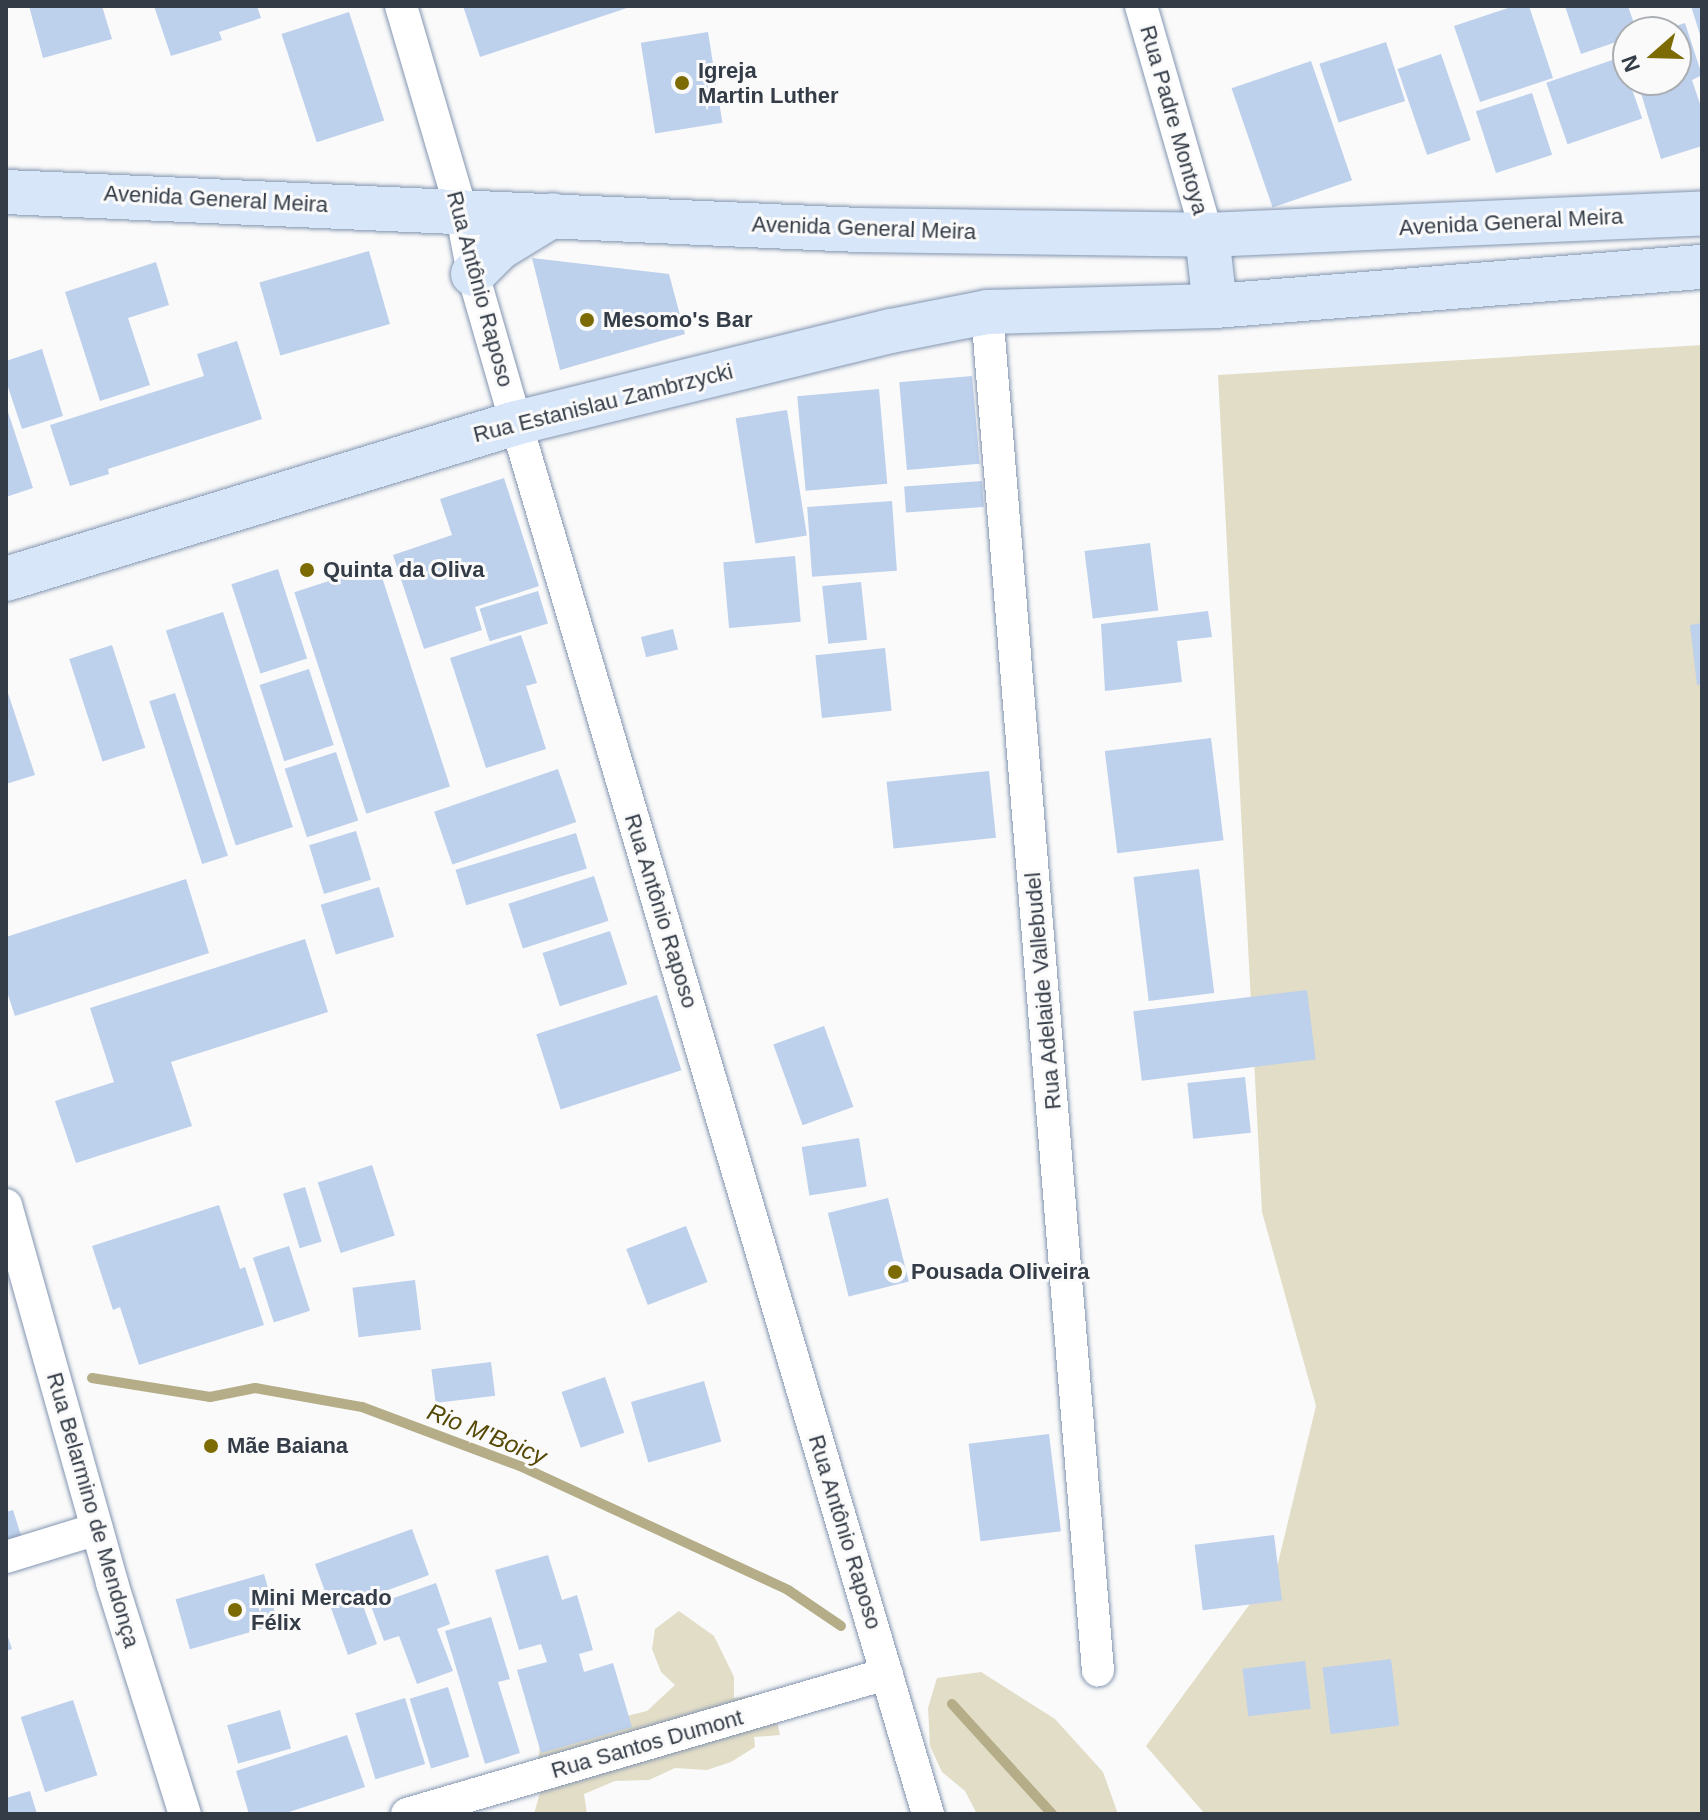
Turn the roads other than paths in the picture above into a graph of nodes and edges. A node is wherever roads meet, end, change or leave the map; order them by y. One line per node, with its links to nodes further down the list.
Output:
1 (401, 6): 4 (street, Rua Antônio Raposo)
2 (1141, 6): 7 (street, Rua Padre Montoya)
3 (13, 193): 4 (main road, Avenida General Meira)
4 (461, 210): 6 (main road, Avenida General Meira); 9 (street, Rua Antônio Raposo)
5 (1702, 213): 7 (main road, Avenida General Meira)
6 (553, 215): 7 (main road, Avenida General Meira); 9 (main road)
7 (1207, 235): 10 (main road)
8 (1702, 267): 10 (main road)
9 (473, 274): 12 (street, Rua Antônio Raposo)
10 (1215, 306): 11 (main road, Rua Estanislau Zambrzycki)
11 (987, 312): 12 (main road, Rua Estanislau Zambrzycki); 17 (street, Rua Adelaide Vallebudel)
12 (516, 423): 13 (main road, Rua Estanislau Zambrzycki); 18 (street, Rua Antônio Raposo)
13 (6, 579)
14 (6, 1205): 15 (street, Rua Belarmino de Mendonça)
15 (97, 1529): 16 (street); 19 (street, Rua Belarmino de Mendonça)
16 (6, 1557)
17 (1098, 1670)
18 (887, 1674): 20 (street, Rua Santos Dumont); 21 (street, Rua Antônio Raposo)
19 (185, 1814)
20 (407, 1814)
21 (928, 1814)

